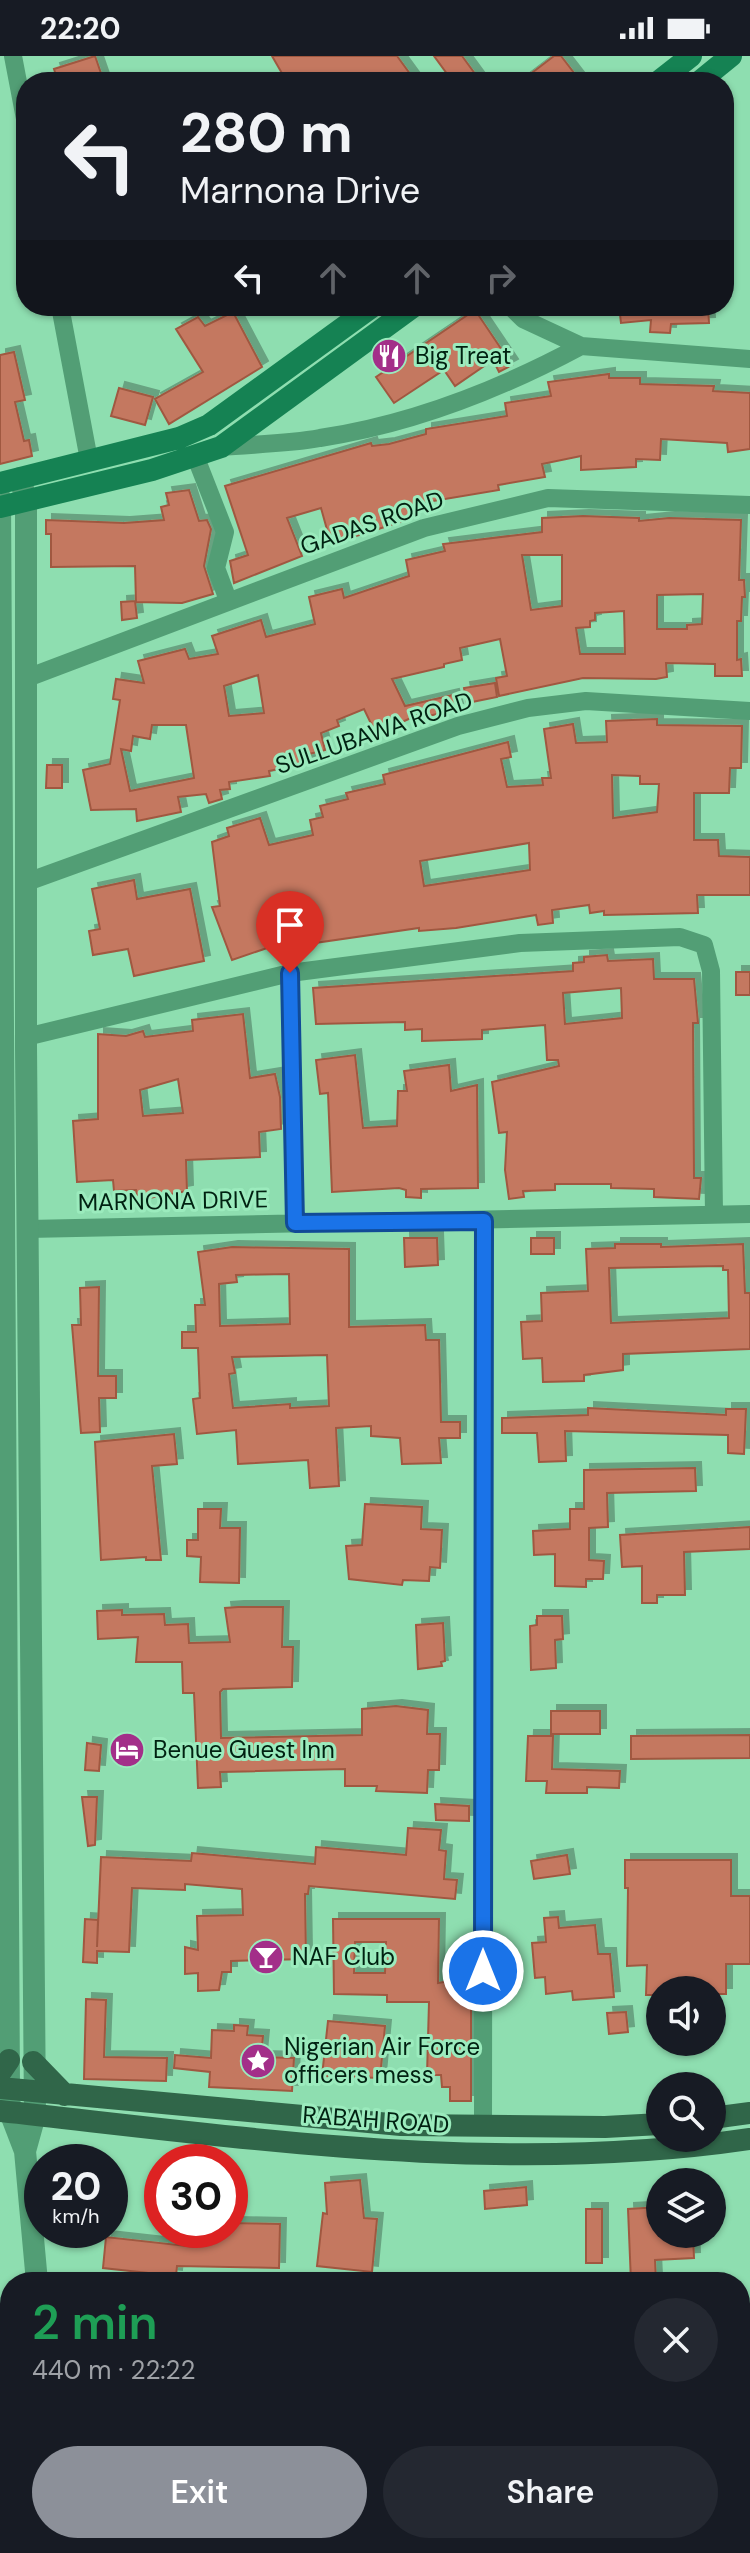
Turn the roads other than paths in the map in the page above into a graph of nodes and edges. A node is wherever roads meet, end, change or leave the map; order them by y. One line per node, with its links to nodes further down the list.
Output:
1 (691, 56): 3 (main road)
2 (731, 56): 4 (main road)
3 (671, 72)
4 (711, 72)
5 (62, 316): 13 (street)
6 (359, 316): 13 (main road)
7 (400, 316): 11 (main road)
8 (520, 316): 9 (street)
9 (581, 346): 10 (street); 11 (street)
10 (750, 359)
11 (221, 447): 12 (main road)
12 (196, 458): 15 (main road); 18 (street)
13 (89, 460): 14 (main road)
14 (10, 480): 15 (street)
15 (26, 500): 16 (main road); 19 (street)
16 (1, 504): 22 (street)
17 (750, 505): 18 (street, GADAS ROAD)
18 (228, 600): 19 (street, GADAS ROAD)
19 (27, 678): 21 (street)
20 (750, 711): 23 (street, SULLUBAWA ROAD)
21 (27, 799): 22 (street); 23 (street)
22 (2, 800): 24 (street)
23 (27, 882): 26 (street)
24 (2, 905): 33 (street)
25 (290, 973): 26 (street); 27 (street); 30 (street)
26 (26, 1037): 31 (street)
27 (714, 1214): 28 (street, MARNONA DRIVE); 29 (street, MARNONA DRIVE)
28 (750, 1214)
29 (484, 1221): 30 (street, MARNONA DRIVE); 40 (street)
30 (295, 1223): 31 (street, MARNONA DRIVE)
31 (28, 1229): 32 (street)
32 (33, 2062): 34 (street); 35 (main road)
33 (5, 2089): 34 (main road, RABAH ROAD); 37 (main road, RABAH ROAD); 43 (street)
34 (34, 2091): 35 (main road, RABAH ROAD); 37 (street)
35 (66, 2095): 40 (main road, RABAH ROAD)
36 (750, 2113): 38 (main road)
37 (35, 2115): 41 (main road, RABAH ROAD); 42 (street)
38 (726, 2116)
39 (646, 2124): 40 (main road, RABAH ROAD)
40 (483, 2127)
41 (750, 2139)
42 (27, 2144)
43 (24, 2148)
44 (34, 2248): 45 (street)
45 (36, 2272)

